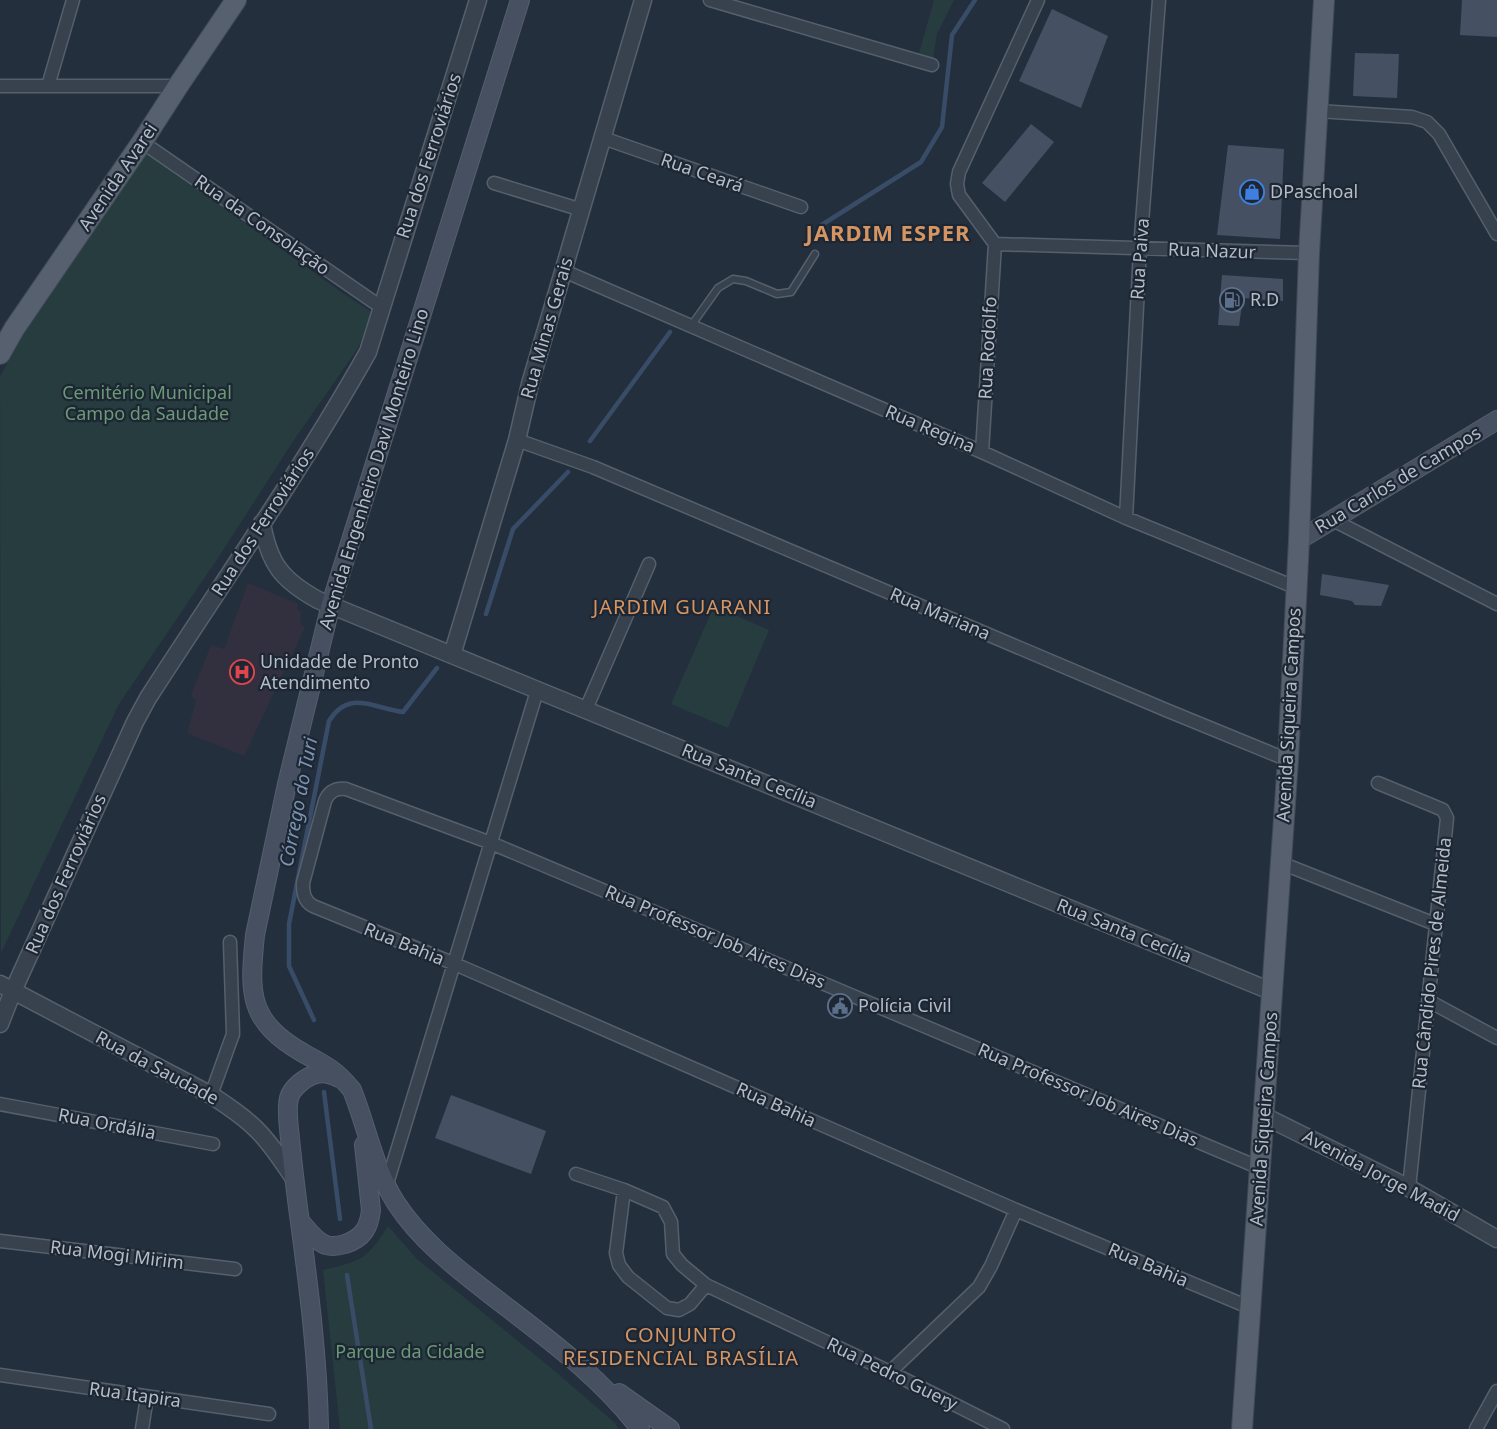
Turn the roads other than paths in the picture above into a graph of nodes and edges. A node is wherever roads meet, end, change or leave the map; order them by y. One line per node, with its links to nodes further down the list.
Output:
1 (73, 0): 14 (street)
2 (236, 0): 15 (main road, Avenida Avarei)
3 (478, 0): 28 (street, Rua dos Ferroviários)
4 (520, 0): 41 (main road, Avenida Engenheiro Davi Monteiro Lino)
5 (643, 0): 17 (street, Rua Minas Gerais)
6 (710, 0): 10 (street)
7 (1038, 0): 23 (street)
8 (1159, 0): 24 (street, Rua Paiva)
9 (1324, 0): 16 (main road, Avenida Siqueira Campos)
10 (932, 65)
11 (0, 81): 13 (street)
12 (0, 86): 13 (street)
13 (18, 86): 14 (street)
14 (48, 86): 15 (street)
15 (178, 86): 18 (main road, Avenida Avarei)
16 (1318, 111): 22 (street); 26 (main road, Avenida Siqueira Campos)
17 (603, 138): 20 (street, Rua Ceará); 21 (street, Rua Minas Gerais)
18 (142, 142): 28 (street, Rua da Consolação); 29 (main road, Avenida Avarei)
19 (494, 183): 21 (street)
20 (801, 207)
21 (582, 210): 27 (street, Rua Minas Gerais)
22 (1497, 234)
23 (995, 244): 24 (street, Rua Nazur); 34 (street, Rua Rodolfo)
24 (1140, 249): 26 (street, Rua Nazur); 35 (street, Rua Paiva)
25 (816, 254): 30 (lane)
26 (1309, 254): 38 (main road, Avenida Siqueira Campos)
27 (564, 271): 30 (street, Rua Regina); 33 (street, Rua Minas Gerais)
28 (381, 307): 37 (street, Rua dos Ferroviários)
29 (7, 326): 31 (main road, Avenida Avarei)
30 (691, 326): 34 (street, Rua Regina)
31 (0, 354)
32 (1497, 420): 36 (main road, Rua Carlos de Campos)
33 (517, 440): 43 (street, Rua Minas Gerais); 46 (street, Rua Mariana)
34 (982, 452): 35 (street, Rua Regina)
35 (1126, 518): 40 (street, Rua Regina)
36 (1333, 520): 38 (main road, Rua Carlos de Campos); 42 (street)
37 (262, 523): 41 (street, Rua Santa Cecília); 54 (street, Rua dos Ferroviários)
38 (1299, 540): 40 (main road, Avenida Siqueira Campos)
39 (649, 564): 45 (street)
40 (1297, 588): 46 (main road, Avenida Siqueira Campos)
41 (332, 604): 43 (street, Rua Santa Cecília); 59 (main road, Avenida Engenheiro Davi Monteiro Lino)
42 (1497, 604)
43 (452, 655): 44 (street, Rua Santa Cecília)
44 (537, 691): 45 (street, Rua Santa Cecília); 48 (street)
45 (586, 709): 55 (street, Rua Santa Cecília)
46 (1288, 760): 49 (main road, Avenida Siqueira Campos)
47 (1378, 783): 51 (street, Rua Cândido Pires de Almeida)
48 (491, 843): 50 (street, Rua Professor Job Aires Dias); 53 (street); 65 (street, Rua Professor Job Aires Dias)
49 (1281, 863): 51 (street); 55 (main road, Avenida Siqueira Campos)
50 (304, 896): 53 (street, Rua Bahia)
51 (1435, 924): 56 (street, Rua Cândido Pires de Almeida)
52 (230, 942): 60 (street)
53 (455, 964): 68 (street); 71 (street, Rua Bahia)
54 (6, 988): 57 (street, Rua dos Ferroviários); 60 (street, Rua da Saudade)
55 (1272, 992): 62 (main road, Avenida Siqueira Campos)
56 (1429, 1001): 58 (street); 69 (street, Rua Cândido Pires de Almeida)
57 (0, 1024)
58 (1497, 1038)
59 (344, 1080): 63 (main road, Avenida Engenheiro Davi Monteiro Lino); 67 (main road)
60 (211, 1095): 67 (street, Rua da Saudade)
61 (0, 1104): 64 (street, Rua Ordália)
62 (1264, 1116): 65 (main road, Avenida Siqueira Campos); 69 (street, Avenida Jorge Madid)
63 (362, 1120): 68 (main road, Avenida Engenheiro Davi Monteiro Lino); 72 (main road, Avenida Engenheiro Davi Monteiro Lino)
64 (213, 1144)
65 (1260, 1168): 77 (main road, Avenida Siqueira Campos)
66 (576, 1174): 70 (street, Rua Pedro Guery)
67 (293, 1177): 72 (main road)
68 (386, 1186): 78 (main road, Avenida Engenheiro Davi Monteiro Lino)
69 (1409, 1188): 73 (street, Avenida Jorge Madid)
70 (624, 1190): 76 (street, Rua Pedro Guery); 76 (street)
71 (1016, 1210): 77 (street, Rua Bahia); 79 (street)
72 (300, 1221): 85 (main road)
73 (1497, 1239)
74 (0, 1242): 75 (street, Rua Mogi Mirim)
75 (234, 1269)
76 (706, 1285): 79 (street, Rua Pedro Guery)
77 (1251, 1308): 89 (main road, Avenida Siqueira Campos)
78 (581, 1366): 86 (main road, Avenida Engenheiro Davi Monteiro Lino); 87 (main road)
79 (890, 1372): 88 (street, Rua Pedro Guery)
80 (0, 1375): 82 (street, Rua Itapira)
81 (1497, 1391): 90 (street)
82 (147, 1397): 83 (street, Rua Itapira); 84 (street)
83 (270, 1414)
84 (142, 1429)
85 (319, 1429)
86 (640, 1429)
87 (670, 1429)
88 (1002, 1429)
89 (1242, 1429)
90 (1476, 1429)

